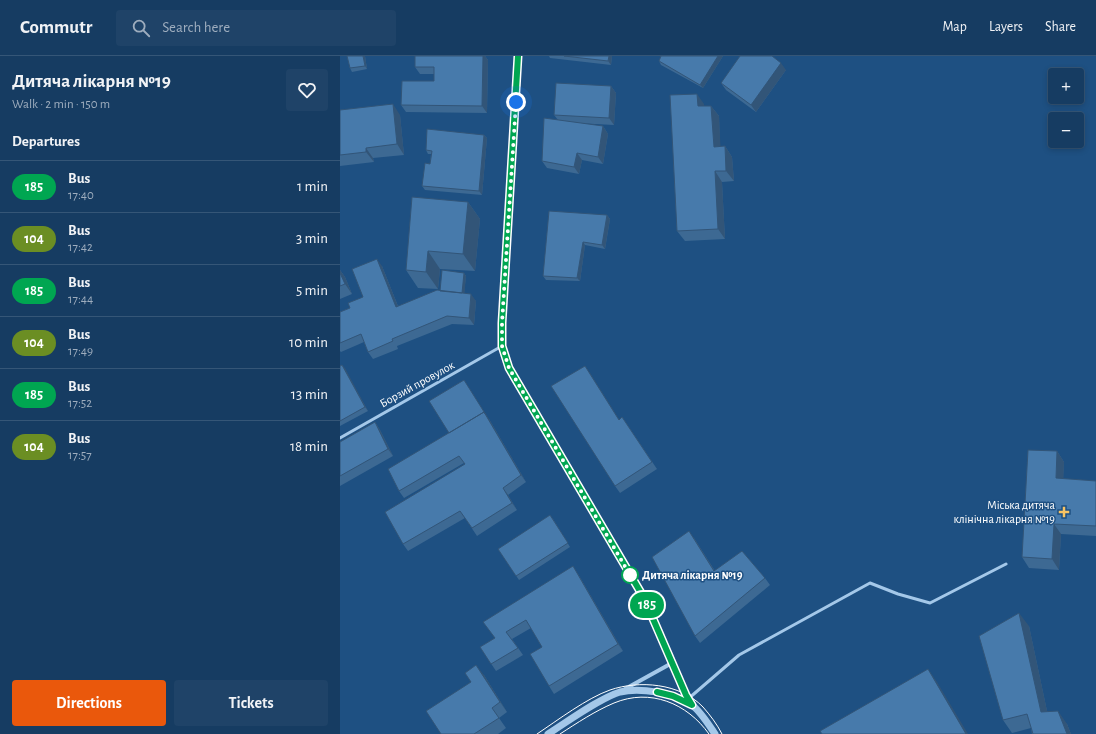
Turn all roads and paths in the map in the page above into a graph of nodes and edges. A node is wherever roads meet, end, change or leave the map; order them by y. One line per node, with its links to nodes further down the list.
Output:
1 (518, 56): 2 (street)
2 (502, 346): 3 (lane, Борзий провулок); 5 (street)
3 (340, 438)
4 (1006, 564): 7 (lane)
5 (672, 663): 6 (street); 7 (street)
6 (619, 692): 7 (street); 8 (street)
7 (688, 702): 9 (street)
8 (548, 734)
9 (715, 734)

